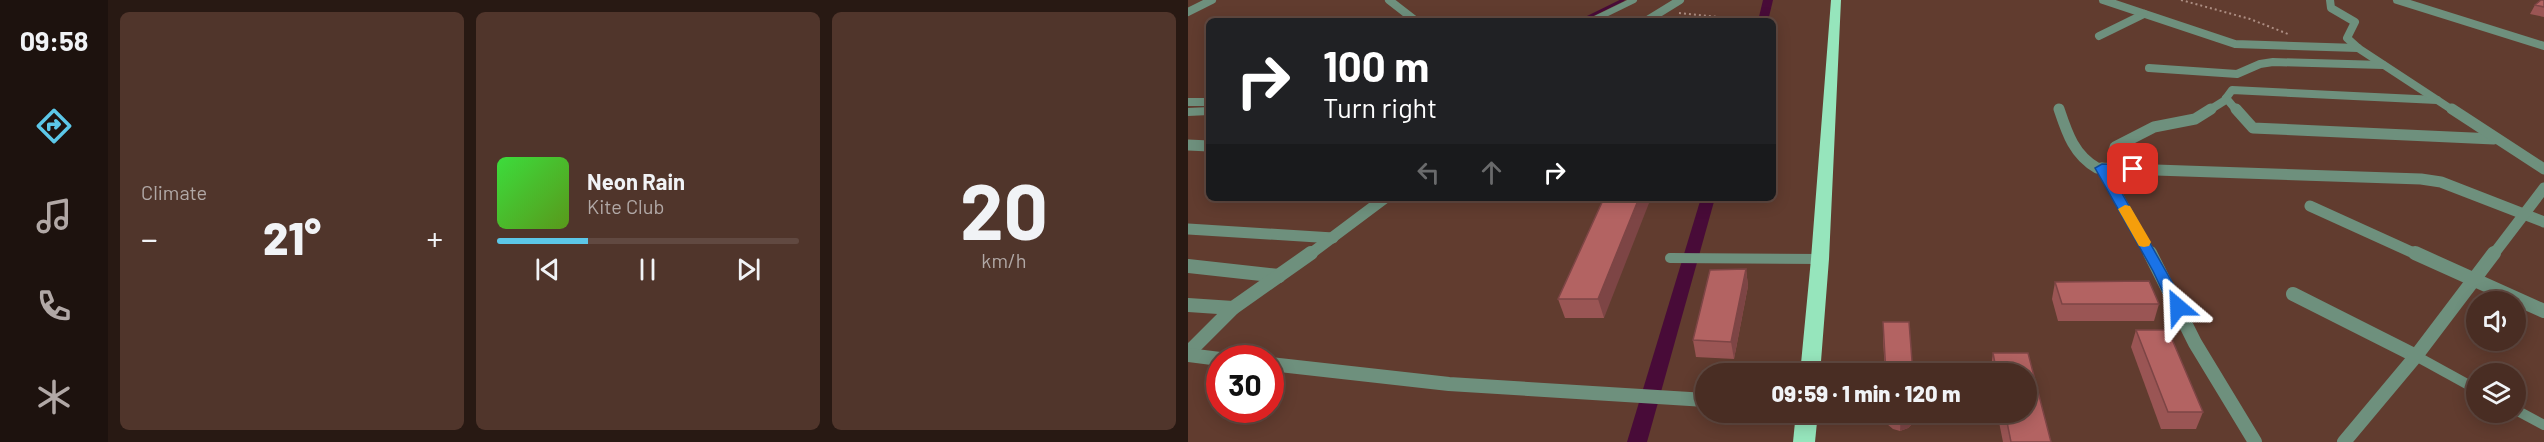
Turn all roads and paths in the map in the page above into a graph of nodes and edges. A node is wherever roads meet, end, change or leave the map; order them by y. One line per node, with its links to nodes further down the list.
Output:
1 (1212, 0): 11 (street)
2 (1389, 0): 13 (street)
3 (1634, 0): 14 (lane)
4 (1680, 0): 10 (street)
5 (1836, 0): 45 (highway)
6 (2103, 0): 12 (street)
7 (2181, 0): 19 (path)
8 (2330, 0): 20 (street)
9 (2399, 0): 18 (street)
10 (1662, 11): 15 (street); 16 (path)
11 (1188, 12)
12 (2144, 14): 17 (street); 19 (street)
13 (1412, 18)
14 (1597, 18)
15 (1651, 18)
16 (1728, 18)
17 (2099, 36)
18 (2544, 46)
19 (2302, 47): 20 (street)
20 (2358, 48): 21 (street)
21 (2383, 64): 23 (street); 26 (street)
22 (2149, 68): 23 (street)
23 (2237, 75): 24 (street)
24 (2248, 91): 25 (street); 26 (street)
25 (2226, 98): 32 (street); 35 (street)
26 (2437, 100): 32 (street)
27 (1188, 102): 28 (street)
28 (1206, 102)
29 (2059, 108): 35 (street)
30 (1206, 111): 31 (lane)
31 (1188, 112)
32 (2494, 139): 36 (street)
33 (1188, 145): 34 (street)
34 (1206, 146)
35 (2107, 168): 40 (street); 64 (street)
36 (2544, 170)
37 (2544, 188): 40 (street)
38 (1381, 201): 43 (street)
39 (2310, 206): 48 (street)
40 (2523, 214): 41 (street); 48 (street)
41 (2544, 222)
42 (1188, 229): 43 (street)
43 (1333, 238): 47 (street)
44 (1670, 258): 45 (lane)
45 (1820, 259): 56 (highway)
46 (1188, 266): 47 (street)
47 (1279, 276): 51 (street)
48 (2474, 278): 52 (street); 55 (street)
49 (2293, 294): 55 (street)
50 (1188, 305): 51 (street)
51 (1233, 308): 53 (street)
52 (2544, 311)
53 (1188, 354): 54 (street)
54 (1206, 356)
55 (2416, 356): 58 (lane); 65 (street)
56 (1811, 363)
57 (1284, 366): 59 (street)
58 (2466, 384)
59 (1695, 400)
60 (2526, 415): 62 (lane)
61 (1806, 423): 63 (highway)
62 (2544, 425)
63 (1804, 442)
64 (2255, 442)
65 (2344, 442)

